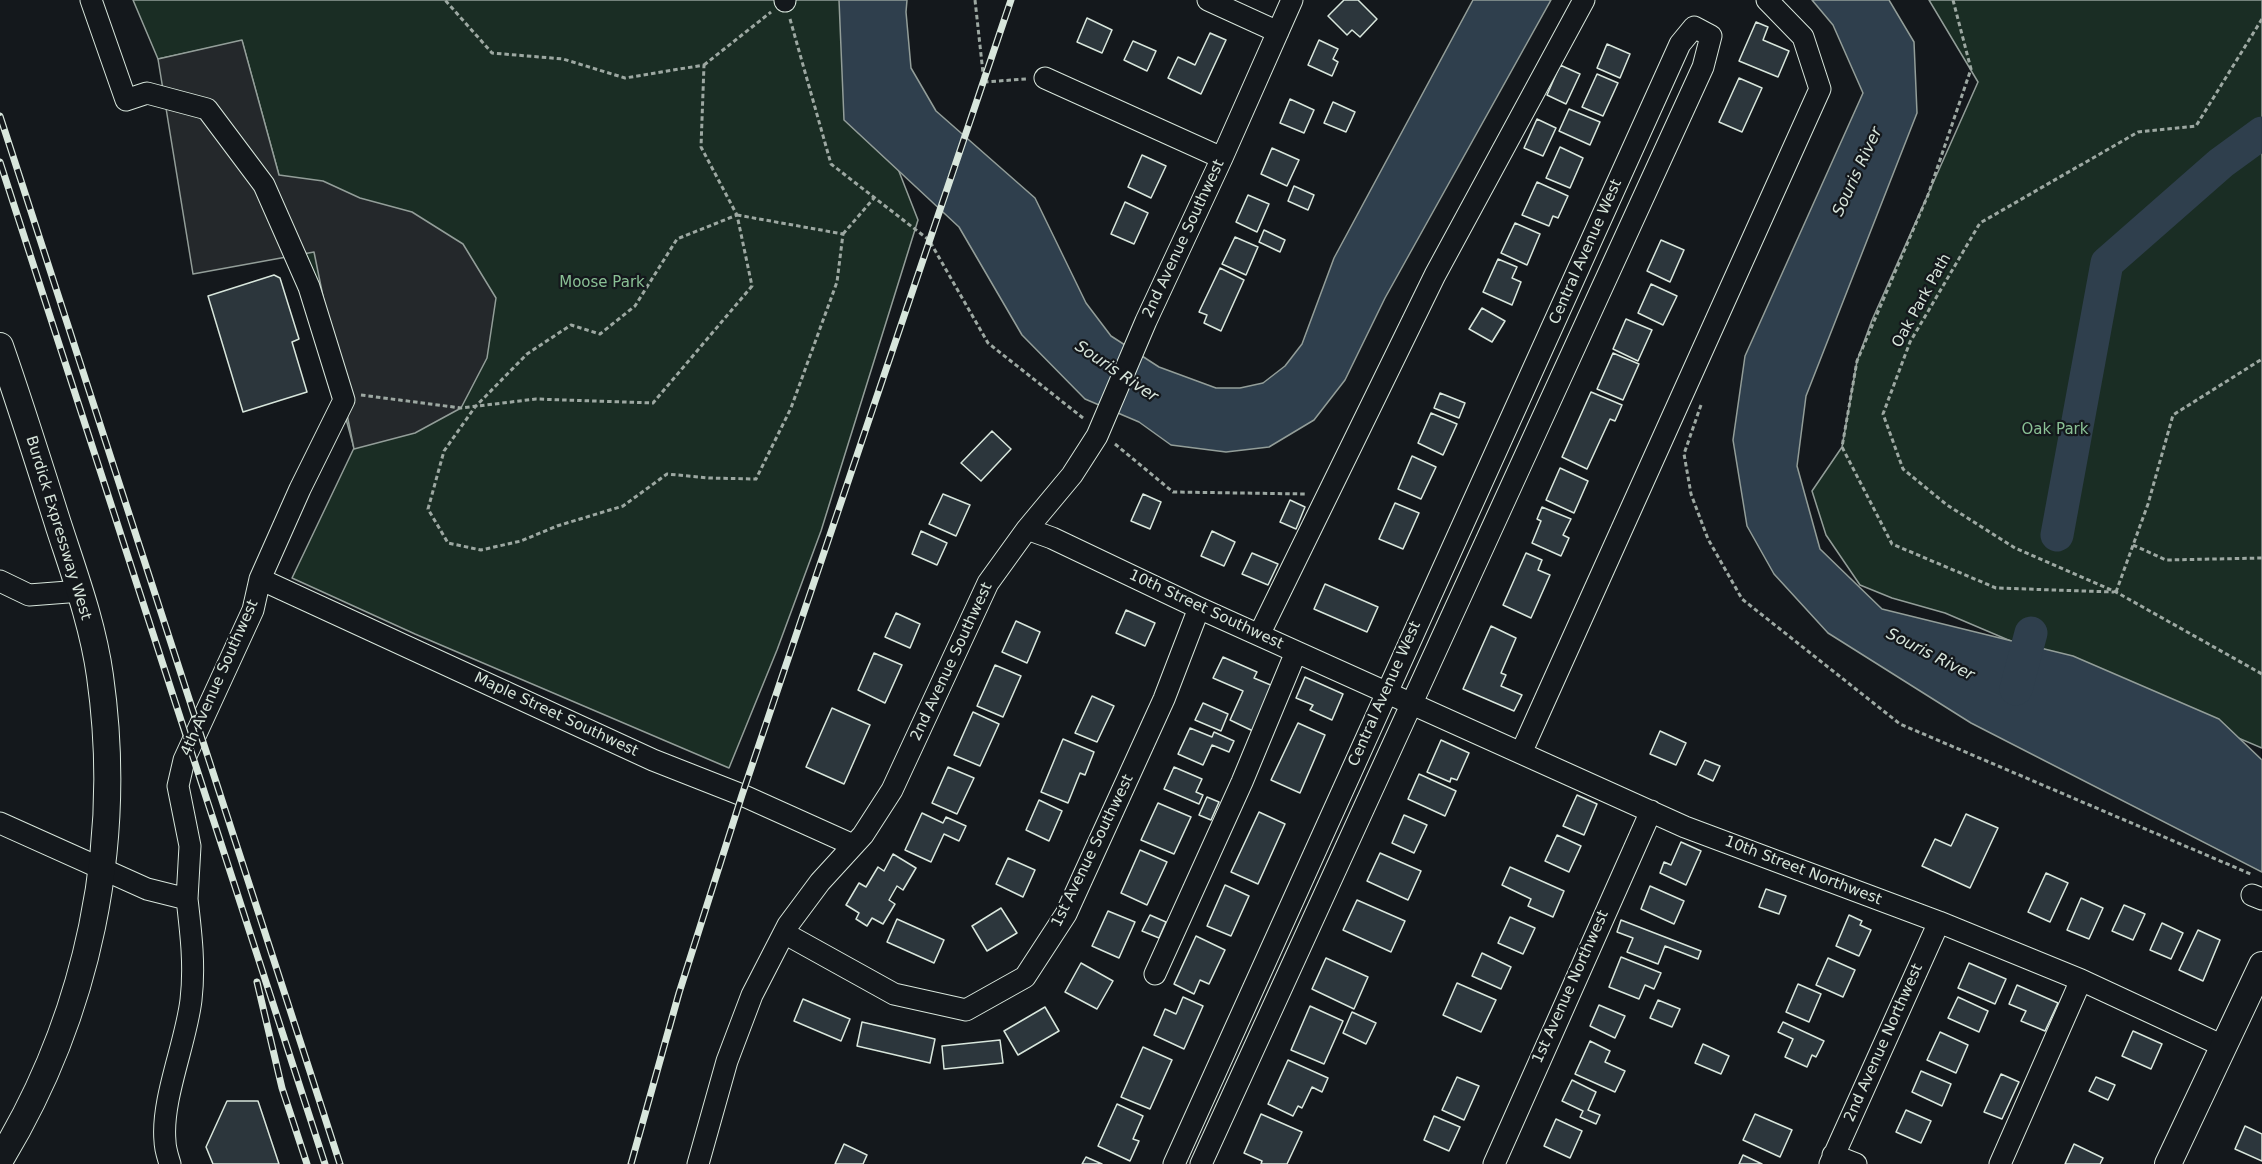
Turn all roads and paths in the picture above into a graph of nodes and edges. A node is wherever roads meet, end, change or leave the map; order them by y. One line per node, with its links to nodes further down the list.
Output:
1 (91, 0): 20 (street)
2 (445, 0): 12 (path)
3 (785, 0): 12 (path); 15 (path)
4 (975, 0): 13 (path)
5 (1208, 0): 11 (street)
6 (1292, 0): 11 (street, 2nd Avenue Southwest)
7 (1584, 0): 24 (street)
8 (1767, 0): 38 (street)
9 (1953, 0): 31 (path)
10 (2262, 19): 31 (path, Oak Park Path)
11 (1278, 32): 14 (street, 2nd Avenue Southwest)
12 (704, 65): 16 (path)
13 (1045, 78): 14 (street)
14 (1222, 158): 23 (street, 2nd Avenue Southwest)
15 (874, 198): 17 (path); 23 (path)
16 (737, 215): 17 (path); 22 (path); 22 (path)
17 (843, 234): 22 (path)
18 (0, 346): 30 (main road, Burdick Expressway West)
19 (2262, 359): 26 (path)
20 (341, 392): 22 (path); 28 (street, 4th Avenue Southwest)
21 (1702, 400): 43 (path)
22 (475, 407)
23 (1097, 436): 24 (path); 25 (street, 2nd Avenue Southwest)
24 (1327, 495): 33 (street)
25 (1027, 529): 32 (street, 10th Street Southwest); 41 (street, 2nd Avenue Southwest)
26 (2133, 545): 27 (path); 31 (path)
27 (2262, 558)
28 (260, 579): 41 (street, Maple Street Southwest); 44 (street, 4th Avenue Southwest)
29 (0, 581): 30 (street)
30 (81, 591): 42 (main road, Burdick Expressway West)
31 (2116, 592): 35 (path)
32 (1199, 608): 33 (street, 10th Street Southwest); 46 (street, 1st Avenue Southwest)
33 (1259, 635): 34 (street, 10th Street Southwest)
34 (1296, 652): 36 (street, 10th Street Southwest); 48 (street)
35 (2262, 674)
36 (1385, 692): 37 (street, 10th Street Northwest); 37 (street, Central Avenue West); 55 (street, Central Avenue West)
37 (1411, 704): 38 (street, 10th Street Northwest); 56 (street)
38 (1521, 753): 39 (street, 10th Street Northwest)
39 (1650, 811): 45 (street, 10th Street Northwest); 57 (street, 1st Avenue Northwest)
40 (0, 823): 42 (street)
41 (853, 846): 46 (street, 2nd Avenue Southwest)
42 (103, 869): 44 (street); 51 (main road, Burdick Expressway West)
43 (2256, 890)
44 (187, 899): 53 (street, 4th Avenue Southwest)
45 (1939, 922): 49 (street, 10th Street Northwest); 52 (street, 2nd Avenue Northwest)
46 (784, 933): 54 (street, 2nd Avenue Southwest)
47 (2262, 965): 50 (main road)
48 (1155, 974)
49 (2081, 980): 50 (street, 10th Street Northwest); 59 (street)
50 (2223, 1046): 60 (main road)
51 (0, 1160)
52 (1832, 1160): 58 (street)
53 (170, 1164)
54 (698, 1164)
55 (1174, 1164)
56 (1201, 1164)
57 (1494, 1164)
58 (1856, 1164)
59 (2000, 1164)
60 (2168, 1164)

